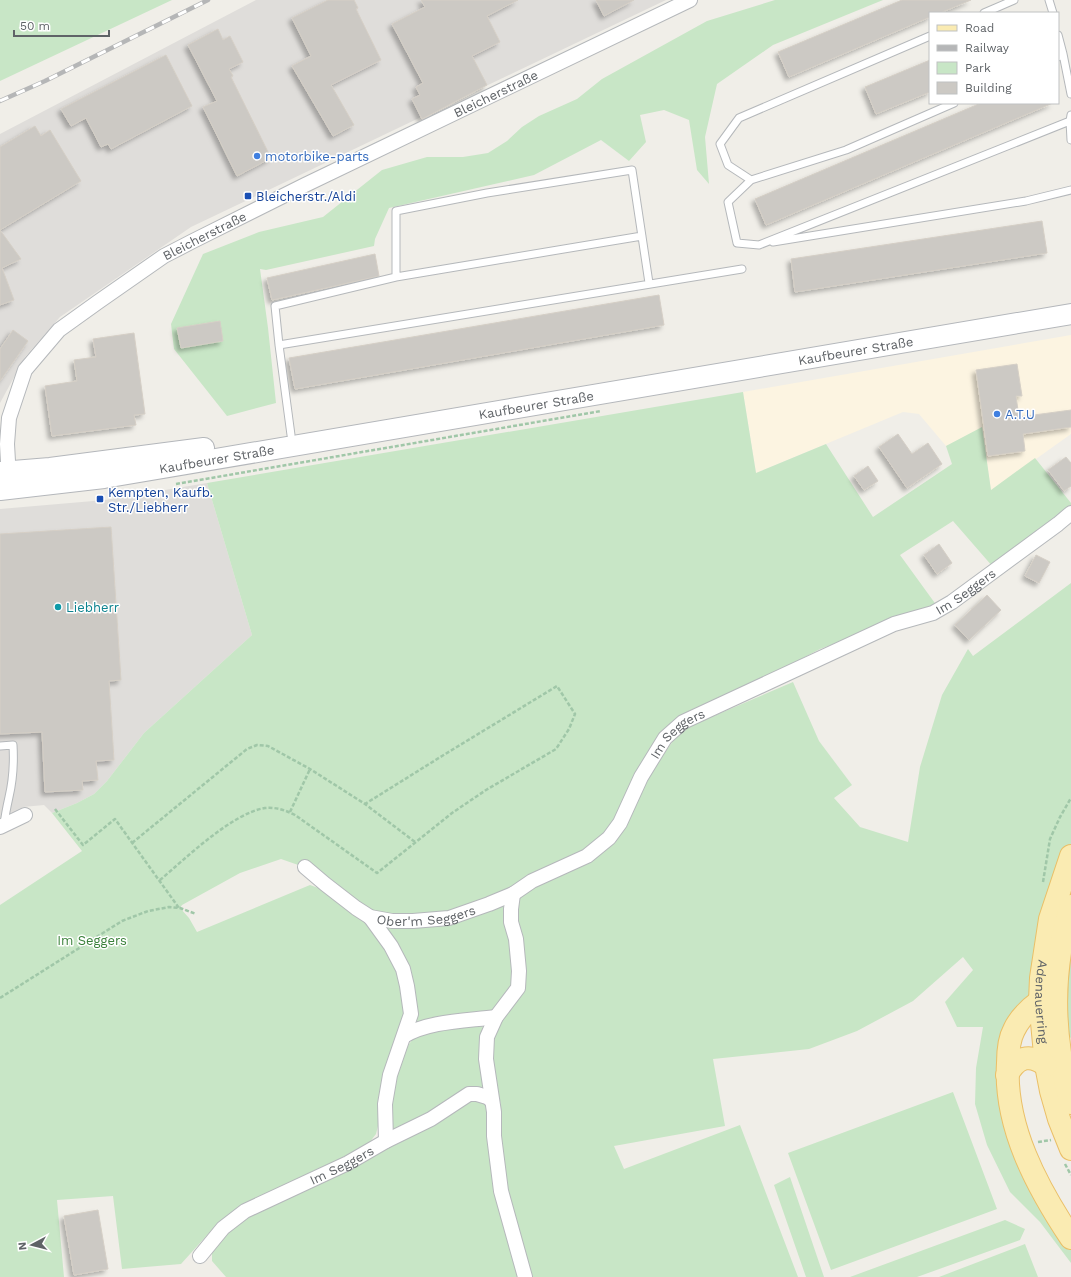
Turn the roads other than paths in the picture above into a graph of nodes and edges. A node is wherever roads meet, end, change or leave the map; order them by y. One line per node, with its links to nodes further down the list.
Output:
1 (690, 0): 24 (street, Bleicherstraße)
2 (1014, 0): 4 (lane)
3 (1049, 0): 5 (lane)
4 (986, 12)
5 (1053, 12)
6 (929, 36): 13 (lane)
7 (1059, 46): 8 (lane)
8 (1060, 56): 9 (lane)
9 (1071, 94)
10 (952, 104): 13 (lane)
11 (1070, 118): 12 (lane); 16 (lane)
12 (1071, 140)
13 (751, 180): 16 (lane)
14 (1071, 190): 16 (lane)
15 (642, 236): 18 (lane); 18 (lane); 19 (lane)
16 (759, 245)
17 (742, 269): 19 (lane)
18 (396, 277): 22 (lane)
19 (650, 283): 22 (lane)
20 (1071, 302): 23 (main road, Kaufbeurer Straße)
21 (1071, 314): 24 (main road, Kaufbeurer Straße)
22 (279, 345): 23 (lane)
23 (291, 435): 24 (main road, Kaufbeurer Straße)
24 (5, 481)
25 (1071, 513): 31 (street, Im Seggers)
26 (0, 746): 28 (lane)
27 (25, 815): 28 (street)
28 (2, 826)
29 (1071, 856): 34 (main road, Adenauerring)
30 (305, 867): 33 (street, Ober'm Seggers)
31 (513, 894): 33 (street, Ober'm Seggers); 35 (street)
32 (1071, 906): 36 (main road, Adenauerring)
33 (370, 917): 37 (street)
34 (1040, 1001): 38 (main road, Adenauerring); 39 (main road)
35 (496, 1018): 37 (street); 41 (street)
36 (1064, 1032): 40 (main road, Adenauerring)
37 (404, 1036): 42 (street)
38 (1046, 1065): 39 (main road); 43 (main road, Adenauerring)
39 (1007, 1075): 44 (main road)
40 (1069, 1091)
41 (491, 1100): 42 (street, Im Seggers); 46 (street)
42 (386, 1141): 45 (street, Im Seggers)
43 (1071, 1148)
44 (1071, 1238)
45 (200, 1256)
46 (525, 1277)

